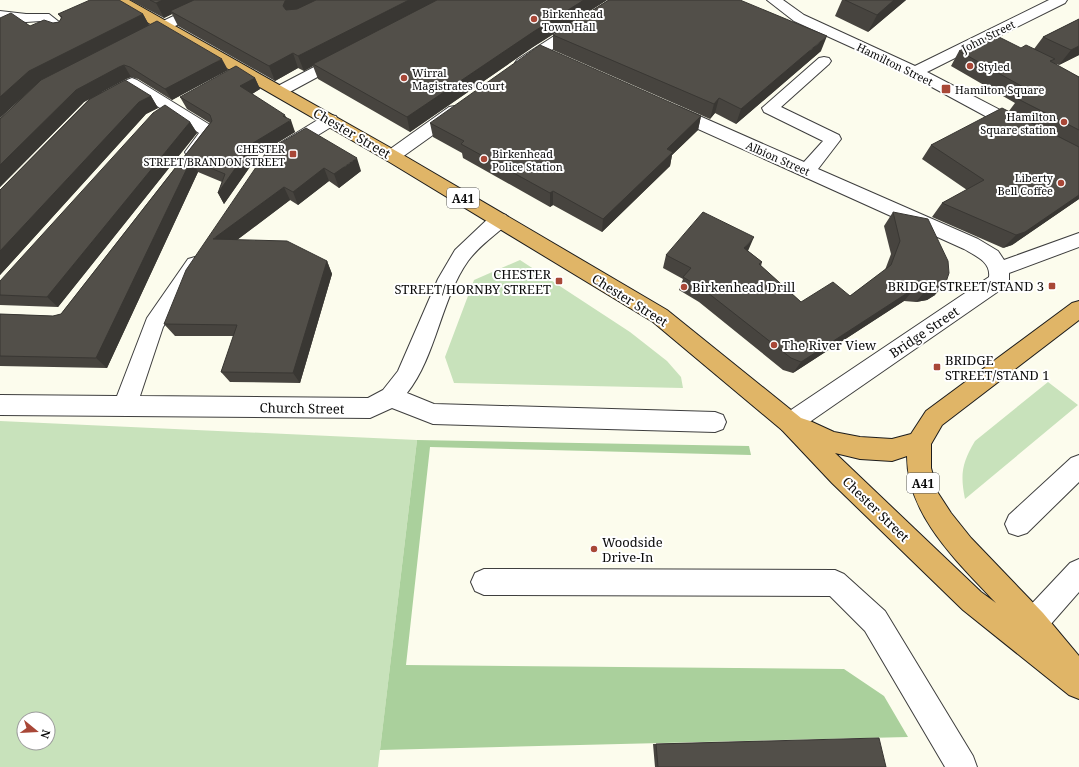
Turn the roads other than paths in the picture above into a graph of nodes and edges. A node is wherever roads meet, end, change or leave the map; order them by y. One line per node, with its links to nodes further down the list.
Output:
1 (119, 0): 7 (highway, Chester Street / A41)
2 (218, 0): 7 (street)
3 (619, 0): 14 (street)
4 (776, 0): 15 (street, Hamilton Street)
5 (1060, 0): 9 (street, John Street)
6 (0, 15): 8 (street)
7 (162, 26): 10 (street); 16 (highway, Chester Street / A41)
8 (61, 29)
9 (984, 38): 11 (street); 15 (street, John Street)
10 (128, 44)
11 (1002, 45)
12 (356, 51): 16 (street)
13 (824, 61): 27 (street)
14 (514, 69)
15 (916, 72): 23 (street, Hamilton Street)
16 (280, 91): 22 (highway, Chester Street / A41)
17 (469, 101): 25 (street)
18 (179, 103): 20 (street); 21 (street); 26 (street)
19 (655, 103): 27 (street, Albion Street)
20 (91, 106)
21 (153, 119)
22 (330, 120): 24 (street); 25 (highway, Chester Street / A41)
23 (1030, 133)
24 (272, 156)
25 (392, 156): 28 (highway, Chester Street / A41)
26 (185, 163)
27 (806, 171): 31 (street, Albion Street)
28 (499, 220): 33 (street, Church Street); 37 (highway, Chester Street / A41)
29 (1079, 240): 31 (street, Bridge Street)
30 (203, 252): 35 (street)
31 (999, 275): 37 (street, Bridge Street)
32 (1079, 309): 38 (highway)
33 (392, 397): 35 (street, Church Street); 36 (street)
34 (0, 405): 35 (street, Church Street)
35 (125, 406)
36 (715, 422)
37 (790, 423): 38 (highway); 45 (highway, Chester Street / A41)
38 (919, 442): 43 (highway, A41)
39 (1074, 480): 40 (street)
40 (1018, 524)
41 (1079, 572): 43 (street)
42 (484, 582): 46 (street)
43 (1033, 623): 44 (highway, A41)
44 (1079, 677)
45 (1079, 685)
46 (962, 767)

